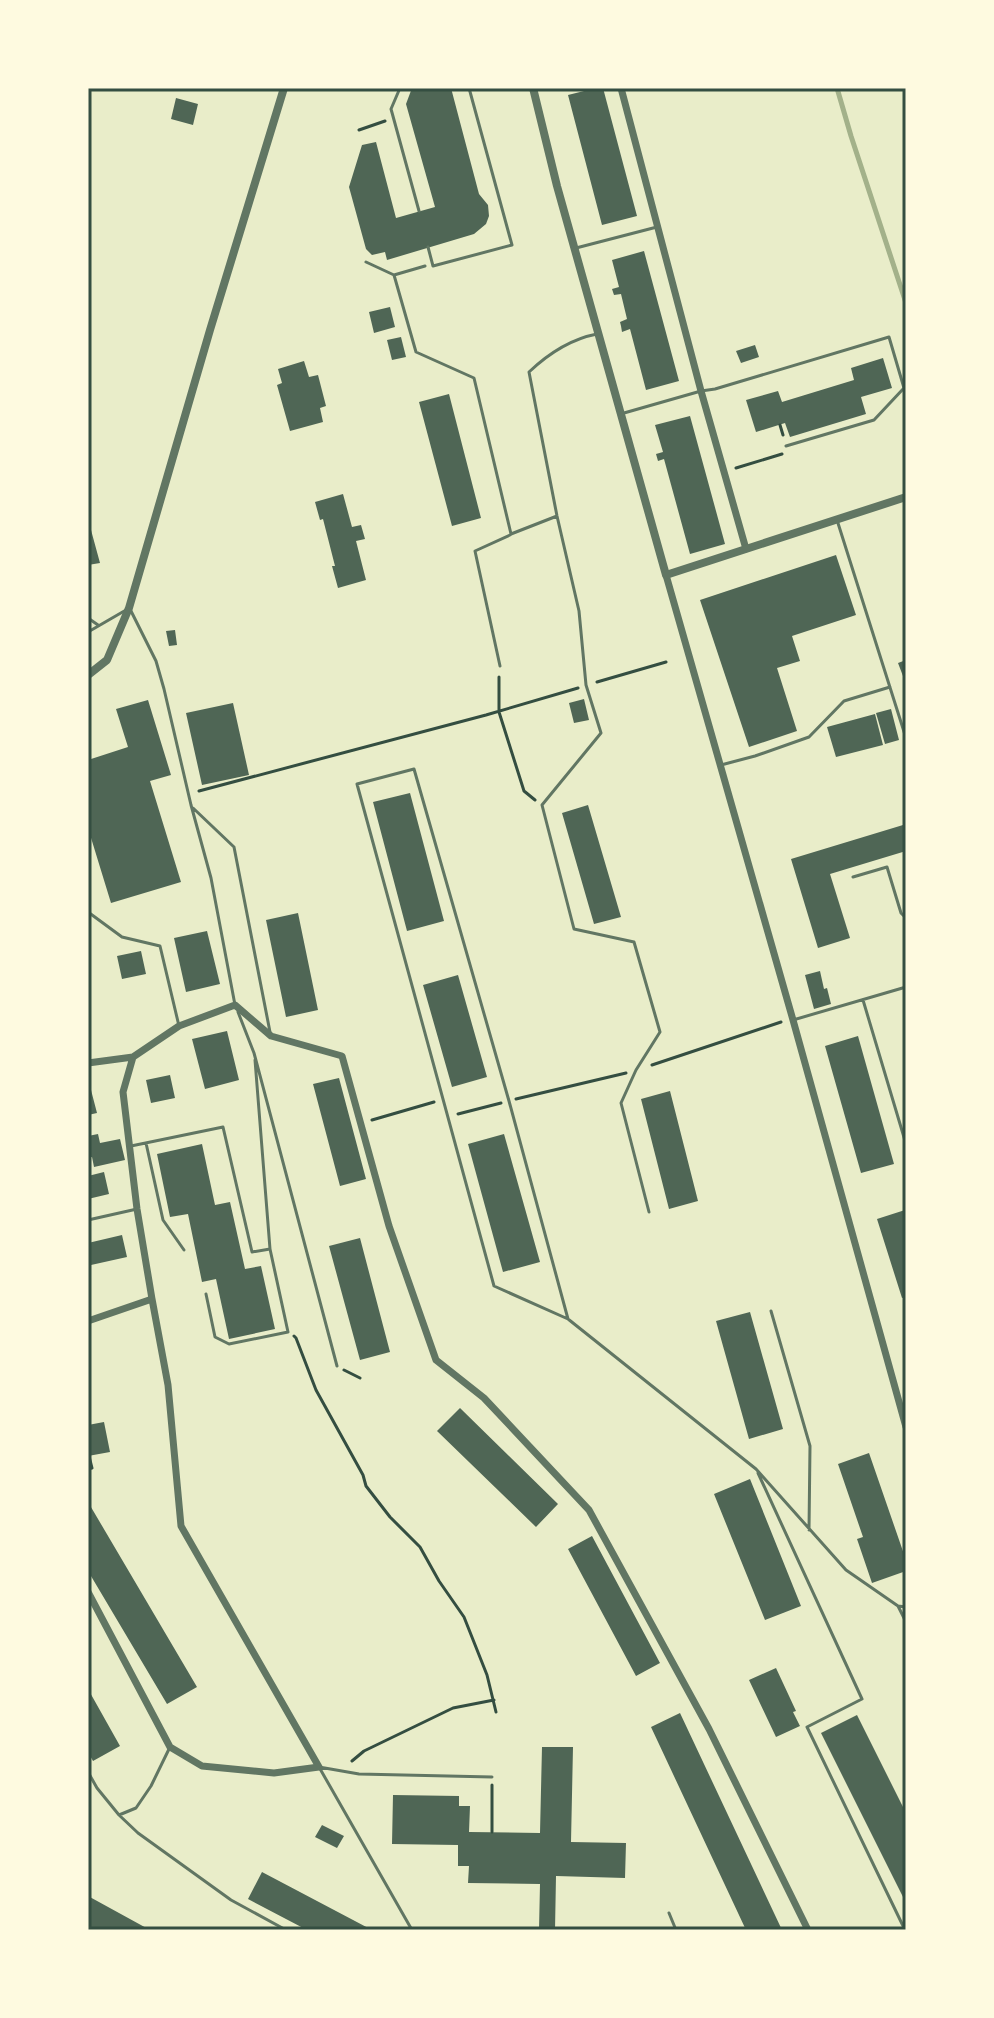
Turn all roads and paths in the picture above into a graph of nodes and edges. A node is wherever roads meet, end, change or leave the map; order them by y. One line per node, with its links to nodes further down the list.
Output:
1 (90, 88): 7 (lane)
2 (284, 88): 29 (street)
3 (400, 88): 8 (lane)
4 (469, 88): 12 (lane)
5 (533, 88): 13 (street)
6 (621, 88): 11 (street)
7 (88, 103)
8 (394, 119): 9 (path); 10 (lane)
9 (359, 130)
10 (419, 211)
11 (657, 227): 13 (lane); 18 (street)
12 (428, 247)
13 (575, 248): 17 (street)
14 (366, 262): 16 (lane)
15 (425, 266): 16 (lane)
16 (394, 275): 26 (lane)
17 (600, 334): 19 (street); 24 (lane)
18 (701, 391): 19 (lane); 21 (lane); 22 (street)
19 (621, 413): 28 (street)
20 (780, 425): 21 (path)
21 (786, 446): 22 (path)
22 (724, 471): 27 (street)
23 (906, 497): 25 (street)
24 (557, 516): 26 (lane); 36 (lane)
25 (837, 520): 27 (street); 37 (lane)
26 (511, 534): 34 (lane)
27 (746, 549): 28 (street)
28 (666, 575): 40 (street)
29 (129, 608): 31 (lane); 35 (street); 41 (lane)
30 (88, 618): 31 (lane)
31 (99, 625): 32 (lane)
32 (88, 632)
33 (666, 662): 36 (path)
34 (500, 666): 38 (path)
35 (88, 675)
36 (586, 685): 38 (path); 43 (lane)
37 (890, 687): 39 (lane); 40 (lane)
38 (499, 712): 41 (path); 43 (path)
39 (906, 738)
40 (721, 765): 50 (street)
41 (189, 794): 42 (lane)
42 (191, 805): 49 (lane); 53 (lane)
43 (542, 805): 67 (lane)
44 (853, 877): 46 (lane)
45 (88, 912): 52 (lane)
46 (906, 918)
47 (906, 987): 48 (lane)
48 (863, 1000): 50 (lane); 64 (lane)
49 (235, 1005): 52 (street); 53 (street); 55 (lane)
50 (793, 1020): 79 (street)
51 (778, 1023): 54 (path)
52 (179, 1026): 56 (street)
53 (271, 1036): 62 (street)
54 (711, 1044)
55 (254, 1053): 69 (lane); 77 (lane)
56 (133, 1057): 57 (street); 65 (street)
57 (88, 1063)
58 (581, 1084): 60 (path)
59 (443, 1100): 60 (lane); 61 (lane); 62 (path)
60 (509, 1101): 61 (path); 74 (lane)
61 (448, 1117): 74 (lane)
62 (361, 1123): 101 (street)
63 (146, 1143): 65 (lane); 69 (lane); 70 (lane)
64 (906, 1144)
65 (130, 1146): 66 (street)
66 (137, 1209): 68 (lane); 72 (street)
67 (649, 1212)
68 (88, 1220)
69 (270, 1249): 76 (lane)
70 (184, 1250)
71 (206, 1294): 76 (lane)
72 (152, 1299): 75 (street); 91 (street)
73 (771, 1311): 83 (lane)
74 (568, 1319): 82 (lane)
75 (88, 1321)
76 (288, 1332): 88 (path)
77 (337, 1366): 78 (path)
78 (360, 1378)
79 (906, 1427)
80 (89, 1456): 81 (path)
81 (88, 1469)
82 (756, 1469): 83 (lane); 102 (lane)
83 (809, 1530): 85 (lane)
84 (88, 1592): 90 (street)
85 (898, 1606): 86 (lane); 87 (lane)
86 (906, 1607)
87 (906, 1622)
88 (494, 1700): 89 (path); 92 (path)
89 (496, 1712)
90 (170, 1747): 91 (street); 95 (lane)
91 (319, 1767): 92 (lane); 99 (lane)
92 (340, 1771): 94 (lane)
93 (88, 1772): 95 (lane)
94 (492, 1777): 96 (path)
95 (119, 1815): 98 (lane)
96 (492, 1832)
97 (669, 1913): 100 (lane)
98 (286, 1930)
99 (412, 1930)
100 (676, 1930)
101 (808, 1930)
102 (905, 1930)

